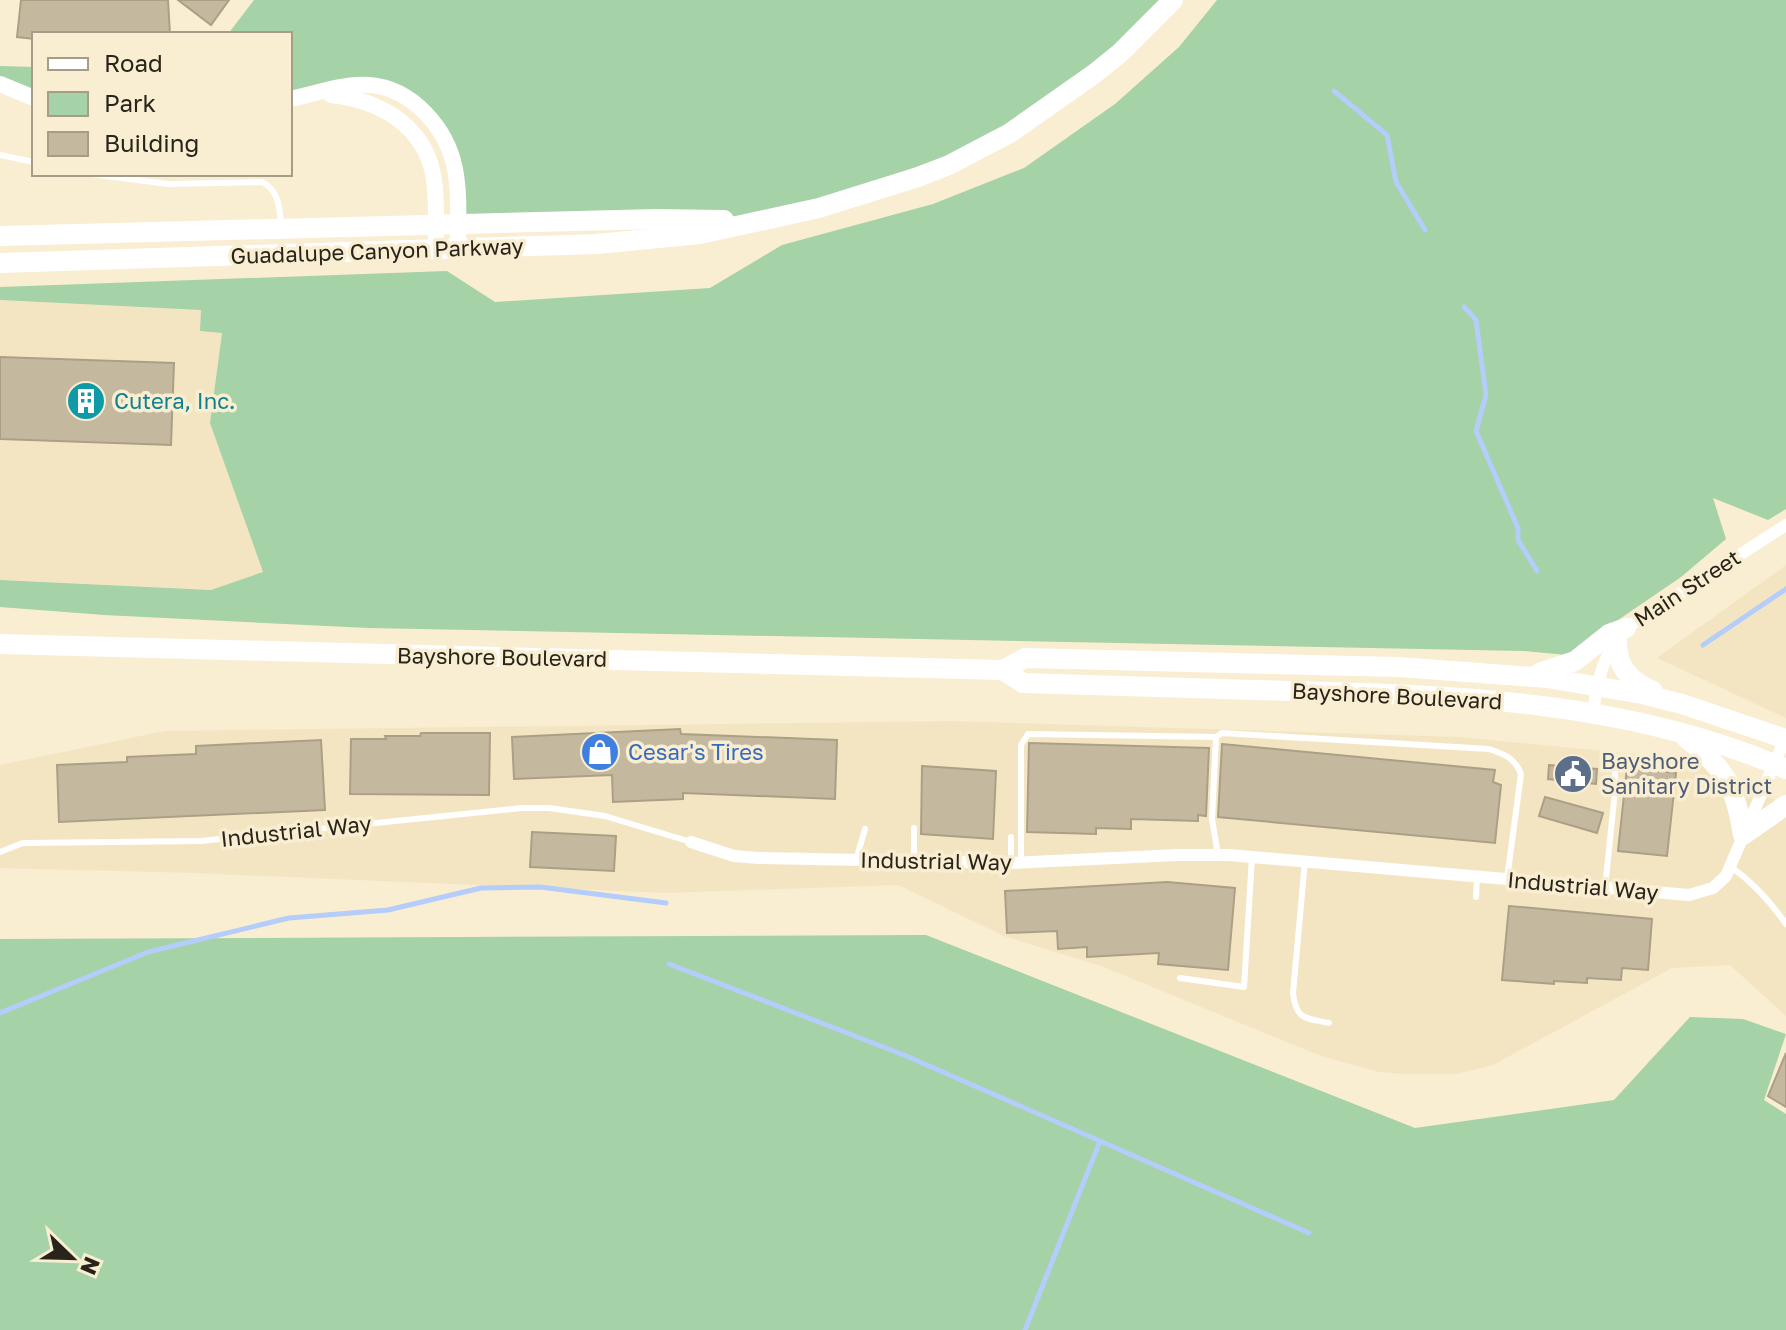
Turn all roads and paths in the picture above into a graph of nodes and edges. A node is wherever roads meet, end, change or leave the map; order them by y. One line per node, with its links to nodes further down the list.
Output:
1 (1173, 0): 9 (main road, Guadalupe Canyon Parkway)
2 (0, 84): 4 (street)
3 (310, 95): 5 (street); 10 (street); 11 (street)
4 (32, 97)
5 (292, 99)
6 (0, 155): 7 (lane)
7 (32, 162)
8 (106, 176): 12 (lane)
9 (752, 221): 11 (main road, Guadalupe Canyon Parkway); 14 (main road, Guadalupe Canyon Parkway)
10 (435, 225): 11 (main road, Guadalupe Canyon Parkway); 12 (main road, Guadalupe Canyon Parkway); 15 (street)
11 (458, 225): 14 (street)
12 (281, 229): 13 (main road, Guadalupe Canyon Parkway)
13 (0, 236)
14 (458, 249): 15 (main road, Guadalupe Canyon Parkway)
15 (436, 250): 16 (main road, Guadalupe Canyon Parkway)
16 (0, 263)
17 (1786, 525): 18 (street, Main Street)
18 (1621, 633): 21 (main road); 22 (street, Main Street); 23 (main road)
19 (0, 644): 20 (main road, Bayshore Boulevard)
20 (1003, 670): 21 (main road, Bayshore Boulevard); 24 (main road, Bayshore Boulevard)
21 (1522, 677): 22 (main road, Bayshore Boulevard)
22 (1597, 686): 23 (main road, Bayshore Boulevard); 24 (street, Main Street)
23 (1682, 704): 27 (main road, Bayshore Boulevard)
24 (1593, 712): 25 (main road, Bayshore Boulevard)
25 (1676, 731): 29 (main road, Bayshore Boulevard); 33 (main road)
26 (1216, 737): 37 (lane); 42 (lane); 45 (lane)
27 (1786, 739): 29 (street, Industrial Way)
28 (1607, 760): 46 (lane)
29 (1780, 767): 33 (street, Industrial Way)
30 (1786, 805): 33 (main road)
31 (914, 828): 40 (lane)
32 (865, 829): 39 (lane)
33 (1743, 835): 43 (street, Industrial Way)
34 (1011, 837): 42 (lane)
35 (691, 842): 36 (lane, Industrial Way); 39 (street, Industrial Way)
36 (0, 852)
37 (1218, 855): 38 (street, Industrial Way); 42 (street, Industrial Way)
38 (1252, 857): 41 (street, Industrial Way); 49 (lane)
39 (856, 860): 40 (street, Industrial Way)
40 (914, 861): 42 (street, Industrial Way)
41 (1305, 861): 44 (street, Industrial Way); 50 (lane)
42 (1016, 863)
43 (1731, 867): 46 (street, Industrial Way); 48 (lane)
44 (1477, 876): 45 (street, Industrial Way); 47 (lane)
45 (1507, 879): 46 (street, Industrial Way)
46 (1605, 888)
47 (1476, 897)
48 (1786, 924)
49 (1180, 978)
50 (1329, 1023)

